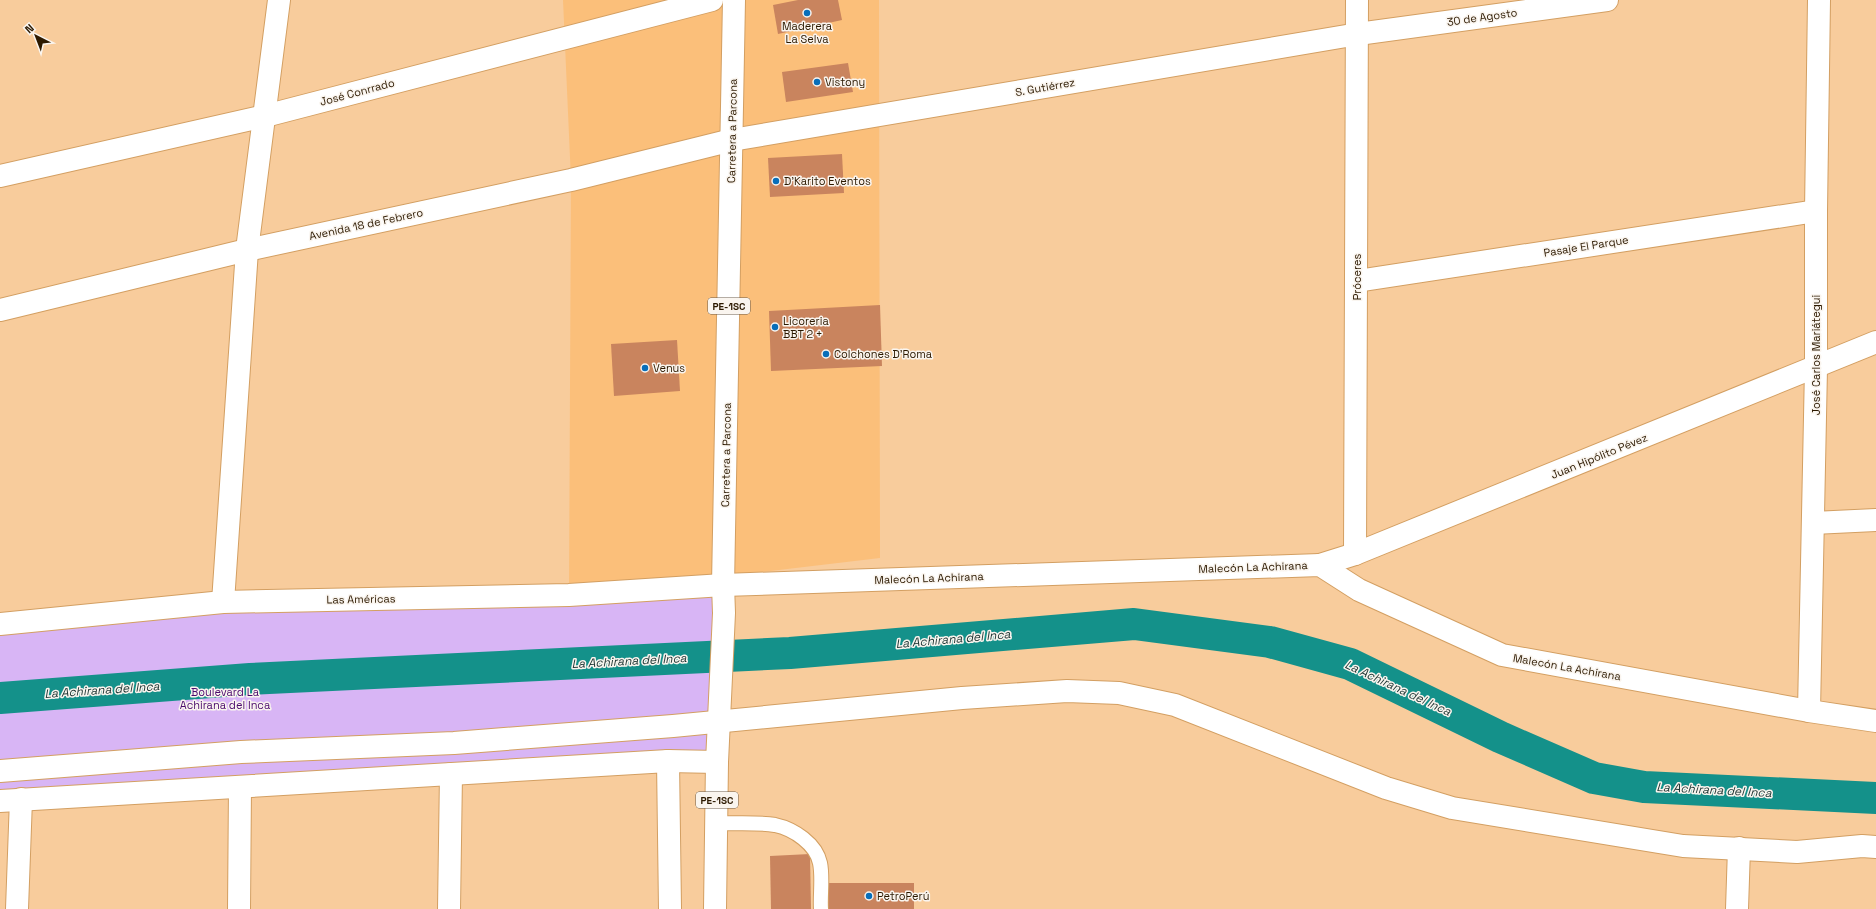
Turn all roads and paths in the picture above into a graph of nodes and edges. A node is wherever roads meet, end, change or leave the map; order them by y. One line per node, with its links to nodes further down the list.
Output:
1 (279, 0): 8 (street)
2 (712, 0): 8 (street, José Conrrado)
3 (734, 0): 9 (street, Carretera a Parcona / PE-1SC)
4 (1358, 0): 7 (street, Próceres)
5 (1819, 0): 11 (street, José Carlos Mariátegui)
6 (1595, 1): 7 (street, 30 de Agosto)
7 (1358, 34): 9 (street, S. Gutiérrez); 13 (street, Próceres)
8 (265, 116): 10 (street, José Conrrado); 12 (street)
9 (732, 140): 12 (street, Avenida 18 de Febrero); 21 (street, Carretera a Parcona / PE-1SC)
10 (0, 176)
11 (1816, 211): 13 (street, Pasaje El Parque); 16 (street, José Carlos Mariátegui)
12 (247, 250): 14 (street, Avenida 18 de Febrero); 22 (street)
13 (1357, 281): 19 (street, Próceres)
14 (0, 310)
15 (1876, 342): 16 (street, Juan Hipólito Pévez)
16 (1816, 368): 18 (street, José Carlos Mariátegui); 19 (street, Juan Hipólito Pévez)
17 (1876, 520): 18 (street)
18 (1813, 523): 24 (street, José Carlos Mariátegui)
19 (1355, 554): 20 (street, Juan Hipólito Pévez)
20 (1320, 565): 21 (street, Malecón La Achirana); 24 (street, Malecón La Achirana)
21 (724, 585): 22 (street, Las Américas); 25 (street, Carretera a Parcona / PE-1SC)
22 (223, 602): 23 (street, Las Américas)
23 (0, 624)
24 (1808, 711): 26 (street, Malecón La Achirana)
25 (720, 720): 28 (street, Carretera a Parcona / PE-1SC); 29 (street); 35 (street)
26 (1876, 720)
27 (668, 761): 28 (street); 30 (street); 39 (street)
28 (717, 762): 33 (street, Carretera a Parcona / PE-1SC)
29 (0, 771)
30 (450, 774): 31 (street); 38 (street)
31 (240, 787): 32 (street); 37 (street)
32 (10, 800): 36 (street)
33 (717, 823): 40 (street, Carretera a Parcona / PE-1SC); 41 (lane)
34 (1876, 847): 35 (street)
35 (1739, 848): 42 (street)
36 (17, 909)
37 (239, 909)
38 (449, 909)
39 (670, 909)
40 (715, 909)
41 (821, 909)
42 (1737, 909)

